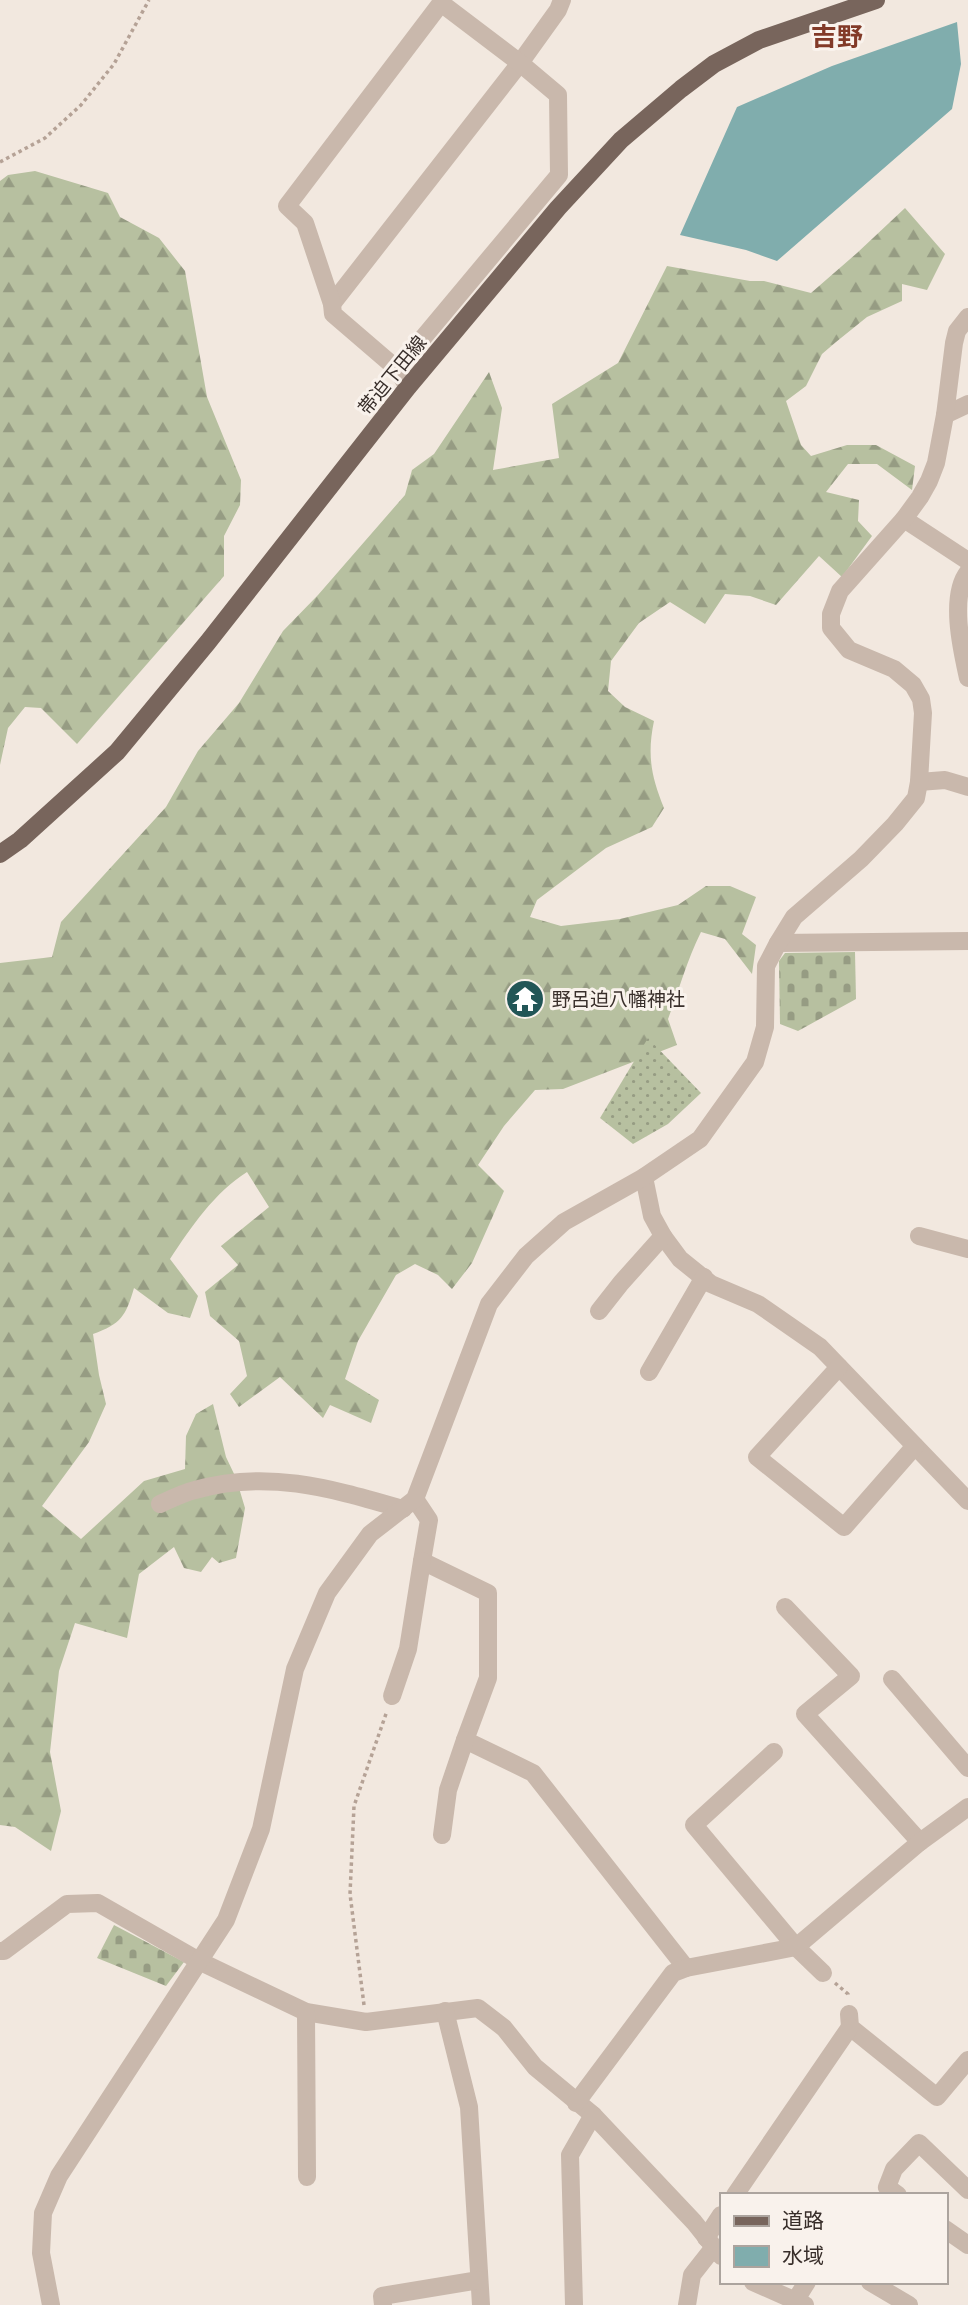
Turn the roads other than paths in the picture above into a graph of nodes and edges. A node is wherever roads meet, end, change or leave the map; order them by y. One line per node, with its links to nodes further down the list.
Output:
1 (562, 0): 3 (street)
2 (876, 0): 7 (main road, 帯迫下田線)
3 (520, 63): 4 (street); 4 (street); 6 (street)
4 (332, 304): 6 (street)
5 (968, 317): 9 (street)
6 (397, 369): 7 (street)
7 (408, 387): 16 (main road, 帯迫下田線)
8 (968, 404): 9 (street)
9 (946, 415): 10 (street)
10 (904, 519): 11 (street); 14 (street)
11 (968, 561)
12 (968, 572): 13 (street)
13 (968, 678)
14 (919, 782): 15 (street); 18 (street)
15 (968, 787)
16 (0, 854)
17 (968, 941): 18 (street)
18 (778, 943): 19 (street)
19 (644, 1177): 20 (street); 30 (street)
20 (663, 1236): 23 (street); 24 (street)
21 (919, 1236): 22 (street)
22 (968, 1249)
23 (704, 1278): 25 (street); 26 (street)
24 (599, 1311)
25 (839, 1367): 27 (street); 27 (street)
26 (649, 1372)
27 (915, 1446): 28 (street)
28 (968, 1501)
29 (160, 1504): 30 (street)
30 (409, 1504): 31 (street); 43 (street)
31 (422, 1561): 34 (street); 35 (street)
32 (785, 1607): 40 (street)
33 (892, 1679): 37 (street)
34 (392, 1696)
35 (465, 1741): 39 (street); 44 (street)
36 (774, 1752): 41 (street)
37 (968, 1769)
38 (968, 1807): 40 (street)
39 (442, 1835)
40 (920, 1842): 41 (street)
41 (796, 1947): 44 (street); 45 (street)
42 (0, 1951): 43 (street)
43 (201, 1962): 47 (street); 64 (street)
44 (687, 1968): 49 (street)
45 (823, 1973)
46 (445, 2011): 47 (street); 49 (street); 59 (street)
47 (306, 2012): 51 (street)
48 (968, 2060): 53 (street)
49 (576, 2103): 50 (street)
50 (593, 2115): 58 (street); 67 (street)
51 (307, 2177)
52 (968, 2190): 54 (street)
53 (736, 2193)
54 (895, 2193)
55 (720, 2219): 58 (street)
56 (947, 2230): 57 (street)
57 (968, 2245)
58 (713, 2247): 68 (street)
59 (480, 2280): 65 (street); 66 (street)
60 (757, 2284): 63 (street)
61 (806, 2284): 63 (street)
62 (873, 2284): 69 (street)
63 (800, 2303)
64 (51, 2305)
65 (383, 2305)
66 (481, 2305)
67 (574, 2305)
68 (687, 2305)
69 (909, 2305)

